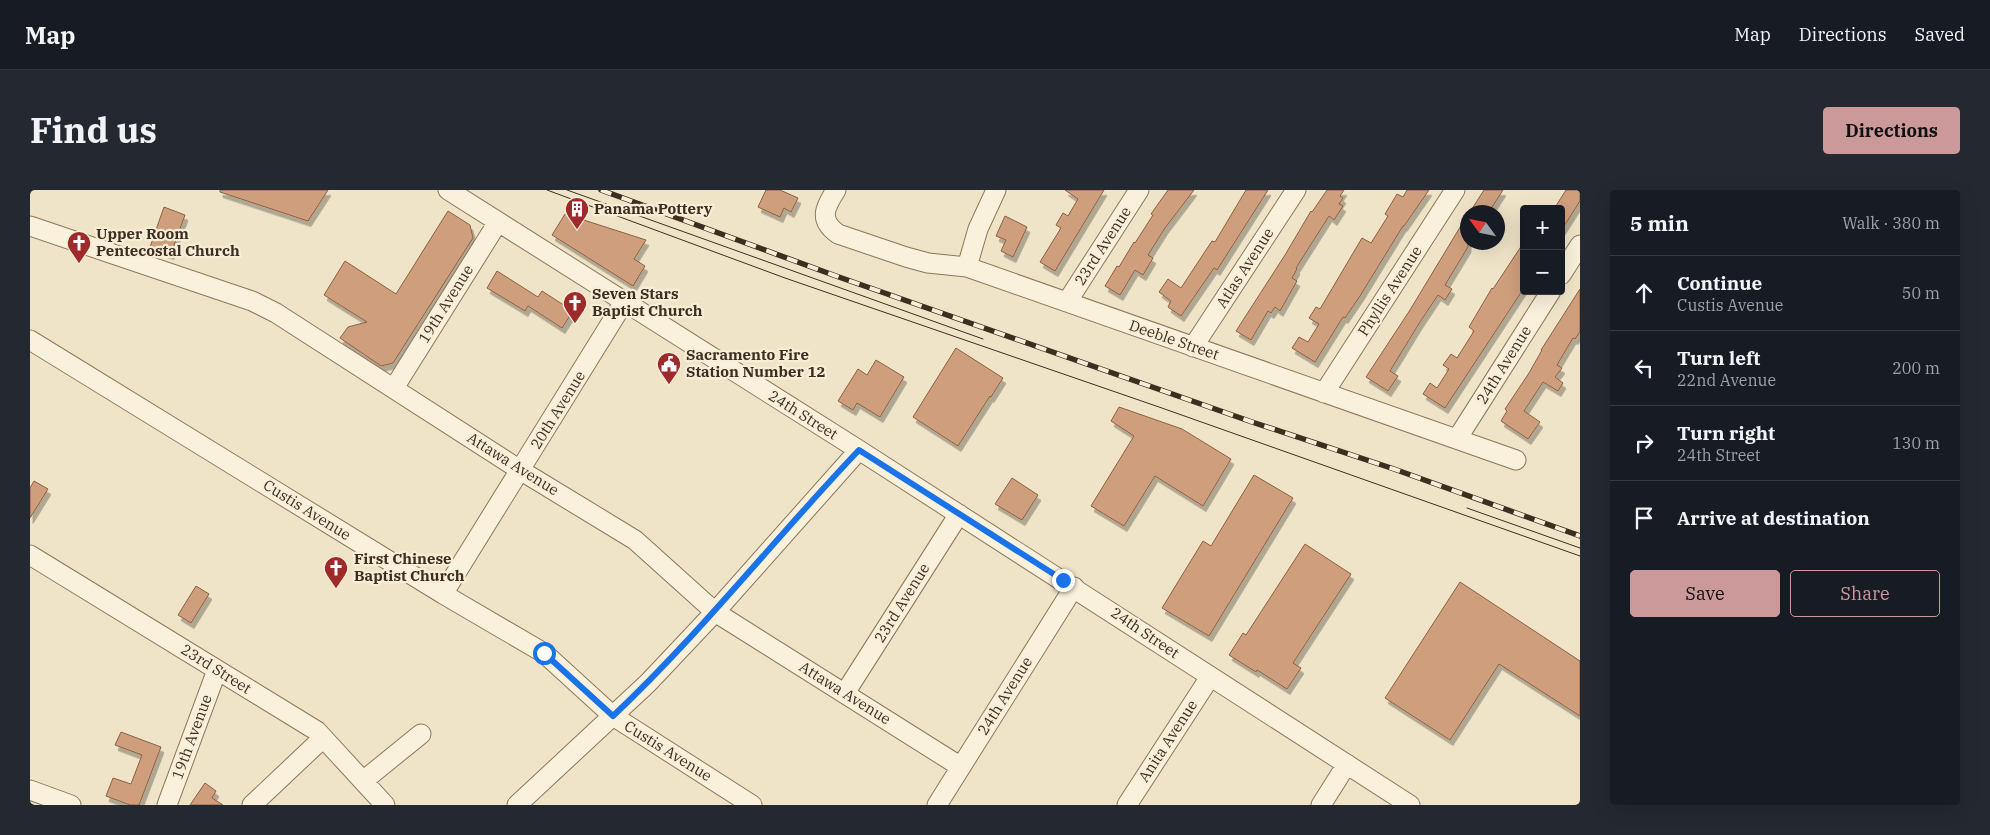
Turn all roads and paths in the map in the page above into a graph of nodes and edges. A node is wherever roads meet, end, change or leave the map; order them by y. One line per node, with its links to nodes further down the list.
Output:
1 (448, 190): 7 (street, 24th Street)
2 (836, 190): 10 (street, Deeble Street)
3 (996, 190): 10 (street)
4 (1138, 190): 14 (street, 23rd Avenue)
5 (1296, 190): 16 (street, Atlas Avenue)
6 (1455, 190): 18 (street, Phyllis Avenue)
7 (498, 222): 13 (street, 24th Street); 17 (street, 19th Avenue)
8 (30, 226): 17 (street, Attawa Avenue)
9 (1580, 245): 11 (street)
10 (967, 267): 14 (street, Deeble Street)
11 (1565, 269)
12 (1548, 295): 19 (street, 24th Avenue)
13 (624, 302): 20 (street, 24th Street); 22 (street, 20th Avenue)
14 (1067, 302): 16 (street, Deeble Street)
15 (30, 340): 26 (street, Custis Avenue)
16 (1194, 346): 18 (street, Deeble Street)
17 (394, 388): 22 (street, Attawa Avenue)
18 (1324, 393): 19 (street, Deeble Street)
19 (1457, 439): 21 (street, Deeble Street)
20 (859, 450): 23 (street, 24th Street); 27 (street)
21 (1516, 460)
22 (520, 470): 26 (street, 20th Avenue); 27 (street, Attawa Avenue)
23 (959, 514): 25 (street, 24th Street); 30 (street, 23rd Avenue)
24 (32, 562): 28 (street, 23rd Street)
25 (1074, 587): 29 (street, 24th Street); 35 (street, 24th Avenue)
26 (443, 594): 31 (street, Custis Avenue)
27 (715, 612): 30 (street, Attawa Avenue); 31 (street)
28 (217, 670): 33 (street, 23rd Street); 39 (street, 19th Avenue)
29 (1210, 677): 34 (street, 24th Street); 45 (street, Anita Avenue)
30 (845, 693): 35 (street, Attawa Avenue)
31 (613, 716): 42 (street); 43 (street, Custis Avenue)
32 (421, 734): 36 (street)
33 (323, 738): 36 (street, 23rd Street); 40 (street)
34 (1346, 764): 46 (street); 47 (street, 24th Street)
35 (961, 767): 44 (street, 24th Avenue)
36 (363, 781): 41 (street, 23rd Street)
37 (30, 790): 38 (street)
38 (71, 805)
39 (167, 805)
40 (252, 805)
41 (385, 805)
42 (517, 805)
43 (752, 805)
44 (937, 805)
45 (1127, 805)
46 (1320, 805)
47 (1410, 805)

